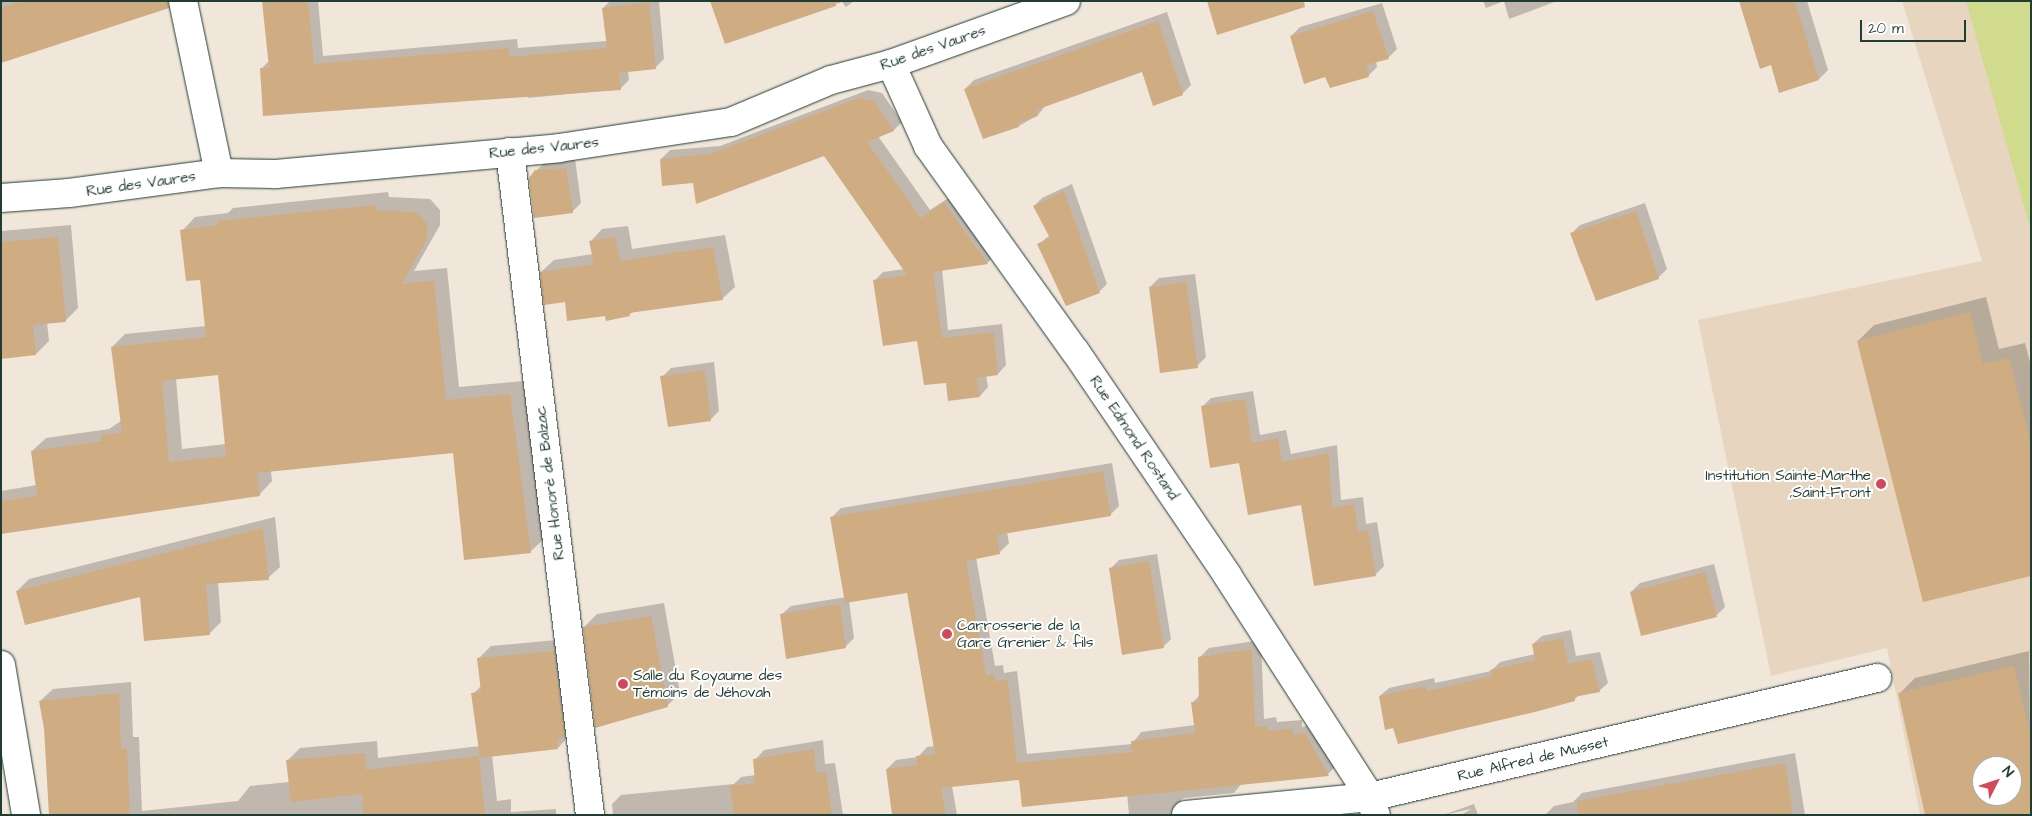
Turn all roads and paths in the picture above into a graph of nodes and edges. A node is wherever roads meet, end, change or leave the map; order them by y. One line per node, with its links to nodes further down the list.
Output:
1 (183, 1): 5 (street)
2 (1066, 1): 3 (street, Rue des Vaures)
3 (891, 64): 4 (street, Rue des Vaures); 9 (street, Rue Edmond Rostand)
4 (510, 152): 5 (street, Rue des Vaures); 11 (street, Rue Honoré de Balzac)
5 (219, 173): 6 (street, Rue des Vaures)
6 (1, 198)
7 (1, 665): 10 (street)
8 (1877, 678): 9 (street, Rue Alfred de Musset)
9 (1373, 806): 12 (street, Rue Alfred de Musset)
10 (26, 815)
11 (590, 815)
12 (1186, 815)

